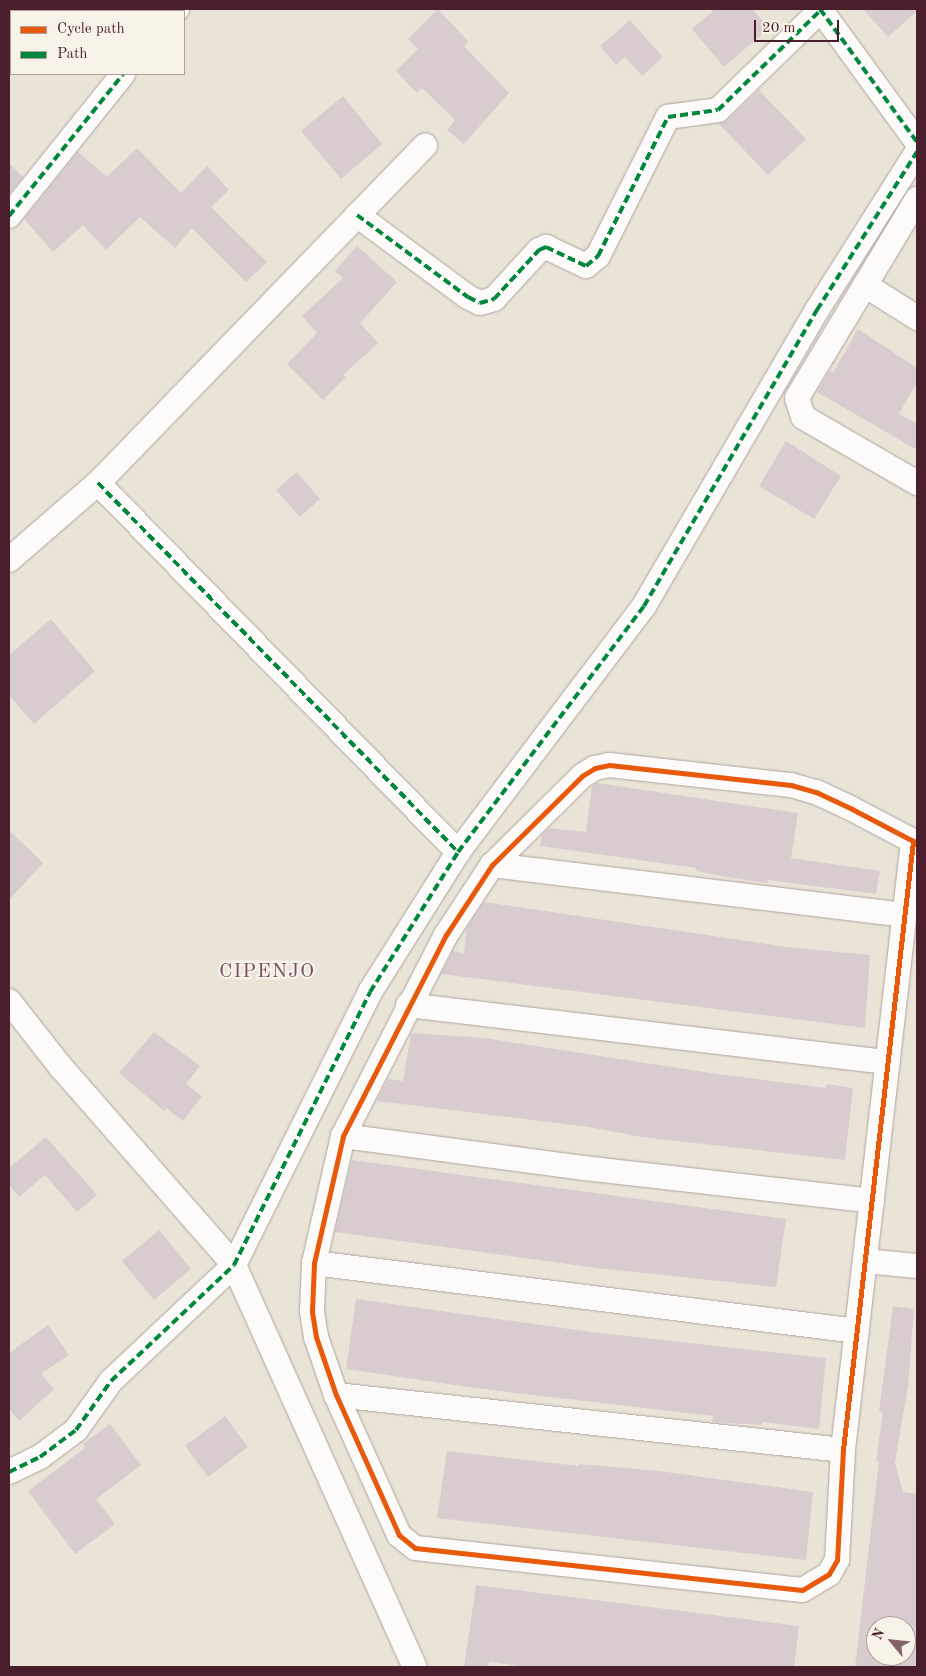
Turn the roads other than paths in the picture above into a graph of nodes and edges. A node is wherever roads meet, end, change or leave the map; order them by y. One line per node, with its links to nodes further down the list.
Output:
1 (820, 10): 3 (street); 7 (street)
2 (122, 75): 8 (street)
3 (917, 142)
4 (425, 145): 7 (street)
5 (917, 152): 15 (street)
6 (917, 199): 9 (street)
7 (357, 215): 11 (street)
8 (9, 216)
9 (864, 284): 10 (street); 12 (street)
10 (917, 318)
11 (98, 483): 13 (street); 15 (street)
12 (917, 483)
13 (9, 560)
14 (915, 843): 16 (street); 17 (street)
15 (458, 852): 25 (street)
16 (492, 865): 17 (street); 19 (street)
17 (904, 915): 20 (street)
18 (9, 1001): 25 (street)
19 (408, 1005): 20 (street); 21 (street)
20 (888, 1062): 22 (street)
21 (342, 1136): 22 (street); 24 (street)
22 (872, 1200): 23 (street)
23 (865, 1260): 26 (street); 27 (street)
24 (314, 1263): 27 (street); 28 (street)
25 (234, 1265): 30 (street); 31 (street)
26 (917, 1266)
27 (857, 1331): 29 (street)
28 (336, 1395): 29 (street); 29 (street)
29 (843, 1450)
30 (9, 1472)
31 (414, 1667)

